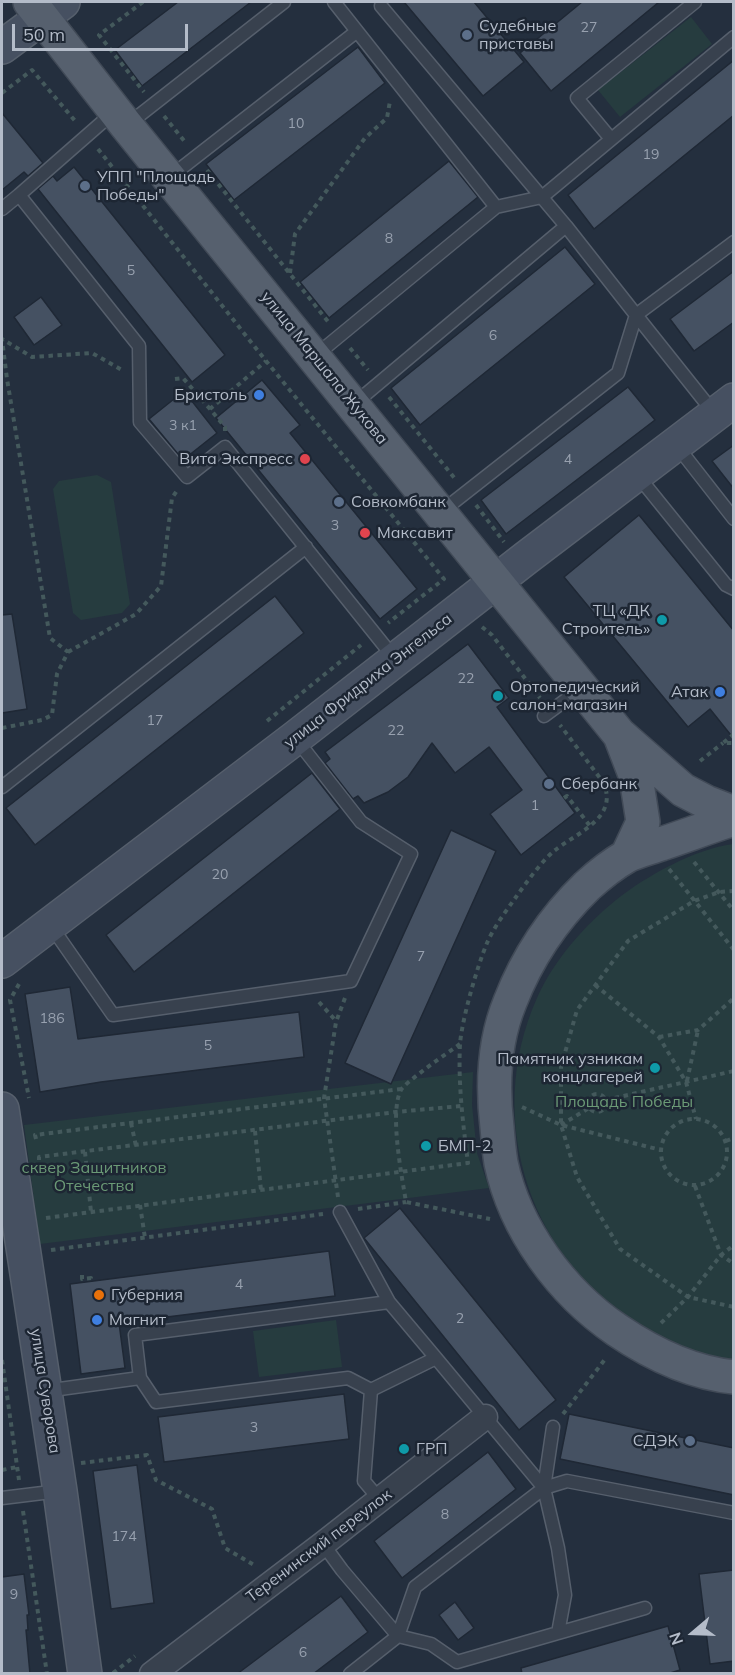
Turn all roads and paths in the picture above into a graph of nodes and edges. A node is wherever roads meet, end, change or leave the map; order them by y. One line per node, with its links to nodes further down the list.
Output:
1 (142, 2): 12 (path)
2 (284, 2): 12 (lane)
3 (334, 2): 7 (lane)
4 (695, 2): 15 (lane)
5 (45, 6): 9 (street); 13 (main road, улица Маршала Жукова)
6 (381, 6): 19 (lane)
7 (356, 32): 10 (lane); 16 (lane)
8 (734, 37): 15 (lane)
9 (2, 47)
10 (394, 80): 20 (lane); 24 (path)
11 (2, 93): 14 (path)
12 (153, 103): 13 (lane); 16 (path)
13 (121, 118): 14 (lane); 17 (main road, улица Маршала Жукова)
14 (87, 135): 18 (lane); 28 (path)
15 (611, 139): 19 (lane)
16 (196, 156): 17 (lane); 24 (path)
17 (169, 177): 27 (main road, улица Маршала Жукова)
18 (19, 195): 21 (lane); 30 (lane)
19 (542, 197): 20 (lane); 22 (lane)
20 (496, 207): 26 (lane)
21 (2, 209)
22 (566, 226): 25 (lane); 31 (lane)
23 (734, 242): 25 (lane)
24 (290, 274): 26 (path)
25 (636, 315): 33 (lane); 39 (lane)
26 (339, 335): 27 (lane); 31 (path)
27 (315, 356): 32 (main road, улица Маршала Жукова)
28 (266, 361): 34 (path); 46 (path)
29 (175, 379): 34 (path)
30 (140, 381): 38 (lane); 47 (path)
31 (378, 384): 32 (lane); 39 (path)
32 (354, 404): 40 (main road, улица Маршала Жукова)
33 (724, 407): 35 (street, улица Фридриха Энгельса)
34 (210, 410): 36 (path)
35 (676, 444): 37 (street, улица Фридриха Энгельса); 41 (lane)
36 (225, 447): 38 (lane); 43 (lane)
37 (636, 474): 44 (street, улица Фридриха Энгельса); 45 (lane)
38 (187, 477): 47 (path)
39 (466, 492): 40 (lane); 42 (path)
40 (441, 512): 44 (main road, улица Маршала Жукова)
41 (734, 519)
42 (506, 543)
43 (306, 547): 46 (lane); 59 (lane)
44 (497, 581): 48 (street, улица Фридриха Энгельса); 49 (main road, улица Маршала Жукова)
45 (734, 589)
46 (375, 633): 48 (lane); 51 (path)
47 (68, 652): 52 (path)
48 (396, 660): 55 (street, улица Фридриха Энгельса)
49 (582, 687): 50 (lane); 53 (main road, улица Маршала Жукова)
50 (544, 716)
51 (265, 722)
52 (2, 728)
53 (619, 734): 61 (main road); 65 (main road)
54 (734, 734): 56 (path)
55 (295, 738): 71 (street, улица Фридриха Энгельса); 74 (lane)
56 (723, 743): 57 (path); 58 (path)
57 (734, 743)
58 (700, 761)
59 (2, 787)
60 (564, 798): 63 (path)
61 (734, 813)
62 (734, 819): 65 (main road)
63 (590, 826)
64 (687, 854): 68 (path)
65 (627, 856): 125 (main road)
66 (674, 861): 69 (path)
67 (734, 891): 68 (path)
68 (718, 892): 69 (path); 70 (path)
69 (694, 901): 72 (path); 75 (path)
70 (734, 911)
71 (50, 924): 73 (street, улица Фридриха Энгельса); 74 (lane)
72 (734, 950)
73 (12, 970): 86 (path)
74 (351, 981): 83 (path)
75 (595, 985): 78 (path); 93 (path)
76 (734, 998): 77 (path)
77 (698, 1030): 78 (path); 81 (path)
78 (659, 1037): 81 (path)
79 (460, 1043): 82 (path)
80 (734, 1071): 81 (path)
81 (686, 1082): 84 (path); 89 (path)
82 (401, 1089): 83 (path); 88 (path)
83 (324, 1098): 90 (path); 91 (path)
84 (606, 1100): 87 (path); 87 (path)
85 (514, 1103): 93 (path)
86 (16, 1106): 132 (street, улица Суворова)
87 (589, 1108): 93 (path)
88 (396, 1112): 90 (path); 103 (path); 103 (path)
89 (696, 1119): 97 (path); 99 (path)
90 (328, 1122): 94 (path); 104 (path)
91 (131, 1123): 95 (path); 98 (path)
92 (33, 1125): 95 (path)
93 (561, 1125): 99 (path); 122 (path)
94 (255, 1130): 98 (path); 106 (path)
95 (35, 1135): 101 (path)
96 (734, 1138): 97 (path)
97 (726, 1141): 105 (path)
98 (136, 1146): 100 (path)
99 (661, 1150): 105 (path)
100 (85, 1152): 101 (path); 110 (path)
101 (39, 1157): 102 (path)
102 (40, 1167)
103 (401, 1171): 104 (path); 107 (path)
104 (335, 1180): 106 (path); 111 (path)
105 (694, 1186): 118 (path)
106 (261, 1190): 108 (path)
107 (406, 1202): 111 (path); 113 (path)
108 (140, 1205): 110 (path); 115 (path)
109 (45, 1208): 112 (path)
110 (91, 1212): 112 (path)
111 (339, 1212): 115 (path); 123 (lane)
112 (46, 1218): 114 (path)
113 (490, 1219)
114 (48, 1228)
115 (145, 1238): 116 (path)
116 (49, 1239)
117 (734, 1245): 118 (path)
118 (721, 1255): 119 (path); 122 (path)
119 (734, 1264)
120 (82, 1275): 121 (path)
121 (91, 1281)
122 (688, 1297): 124 (path); 125 (path)
123 (389, 1302): 126 (lane); 130 (lane)
124 (734, 1307)
125 (639, 1345): 129 (main road)
126 (436, 1358): 131 (lane); 133 (lane)
127 (606, 1358): 134 (path)
128 (2, 1360): 136 (path)
129 (734, 1377)
130 (140, 1378): 131 (lane); 132 (lane)
131 (371, 1390): 142 (lane)
132 (45, 1391): 139 (street, улица Суворова)
133 (485, 1417): 138 (lane); 142 (street, Теренинский переулок)
134 (553, 1426): 138 (lane)
135 (81, 1463): 145 (path)
136 (17, 1467): 137 (path); 140 (path)
137 (2, 1470)
138 (544, 1488): 143 (lane); 147 (lane); 148 (lane)
139 (60, 1491): 140 (lane); 150 (street, улица Суворова)
140 (21, 1496): 141 (lane); 149 (path)
141 (2, 1498)
142 (380, 1500): 144 (street, Теренинский переулок)
143 (734, 1513)
144 (323, 1544): 148 (lane); 151 (street, Теренинский переулок)
145 (254, 1565)
146 (645, 1608): 147 (lane)
147 (558, 1633): 148 (lane)
148 (398, 1636): 152 (lane)
149 (47, 1674)
150 (85, 1674)
151 (152, 1674)
152 (350, 1674)

